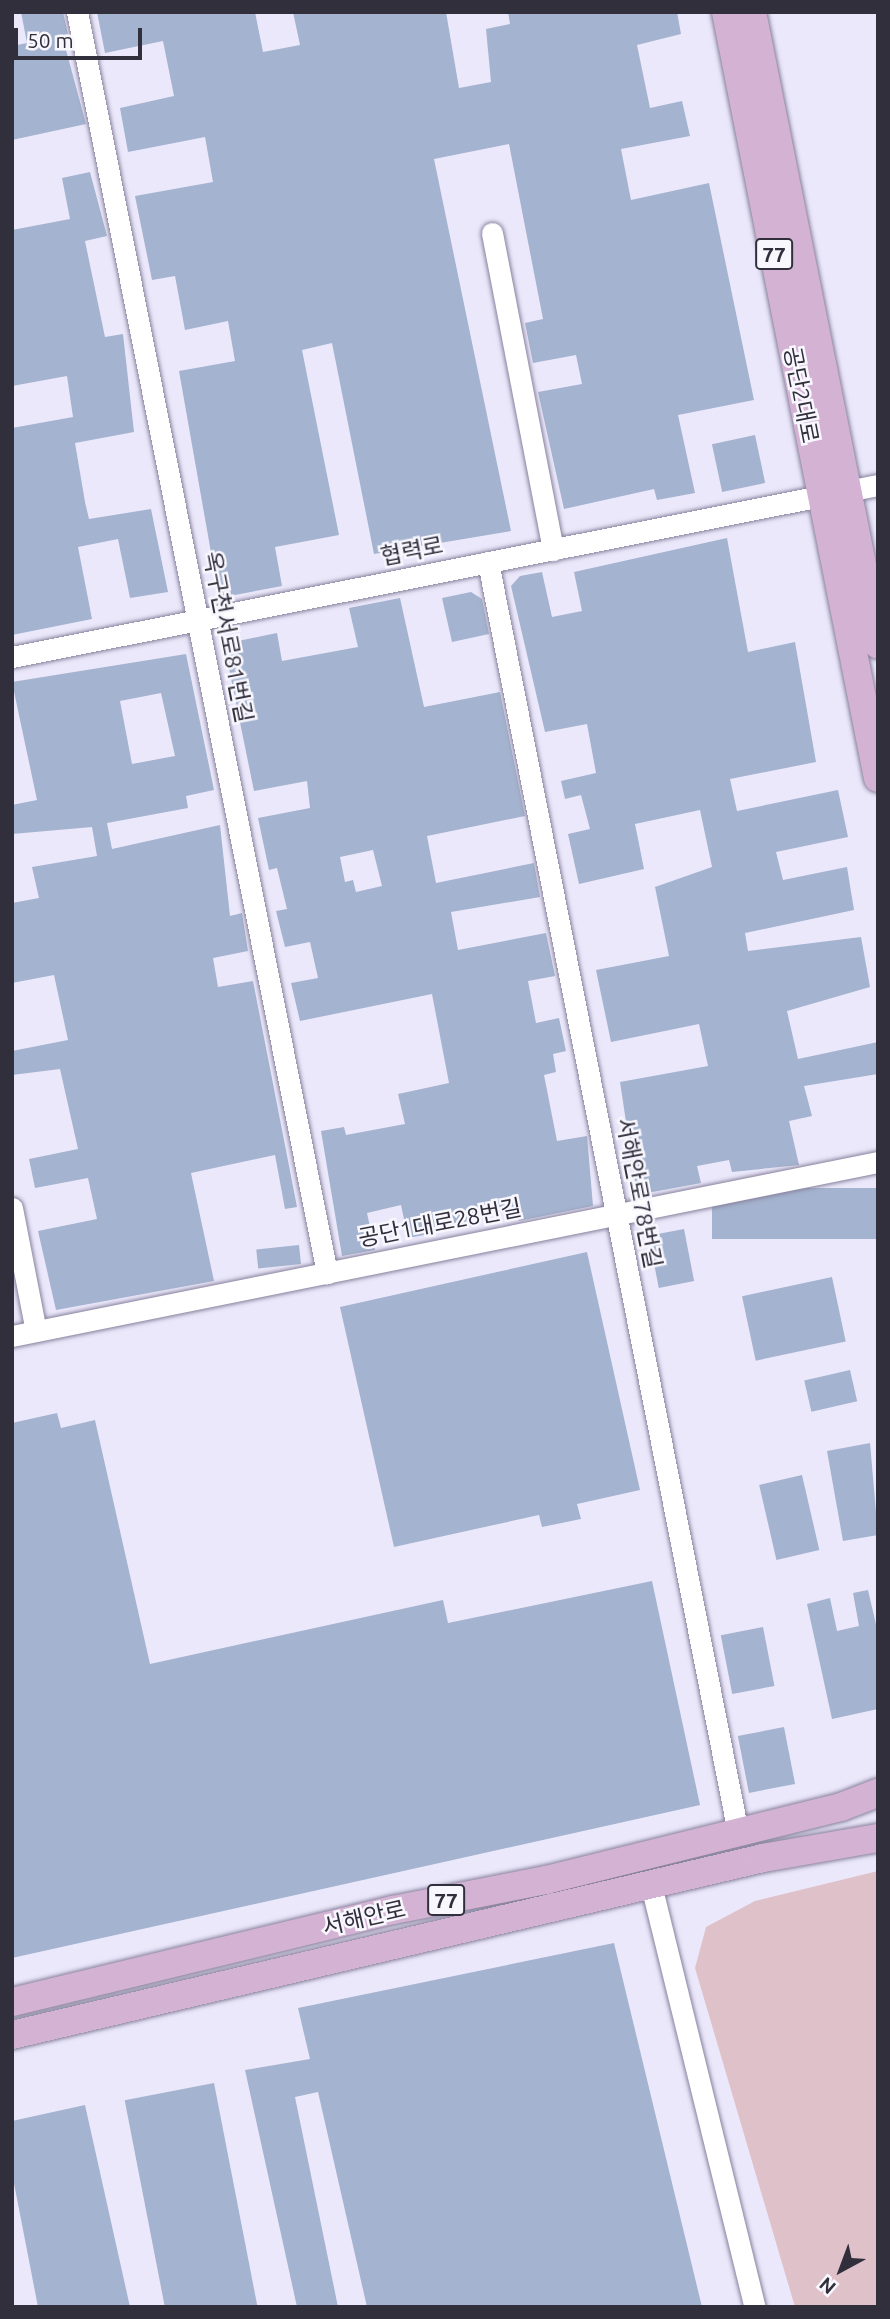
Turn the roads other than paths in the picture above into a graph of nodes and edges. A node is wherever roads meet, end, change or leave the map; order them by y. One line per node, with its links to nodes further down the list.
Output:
1 (77, 12): 9 (street, 옥구천서로81번길)
2 (726, 12): 6 (main road, 공단2대로 / 77)
3 (752, 12): 6 (main road, 공단2대로 / 77)
4 (492, 233): 7 (street)
5 (878, 485): 6 (street, 협력로)
6 (834, 493): 7 (street, 협력로); 10 (main road, 공단2대로 / 77); 12 (main road, 공단2대로 / 77)
7 (553, 550): 8 (street, 협력로)
8 (488, 562): 9 (street, 협력로); 15 (street, 서해안로78번길)
9 (197, 620): 11 (street, 협력로); 16 (street, 옥구천서로81번길)
10 (878, 645)
11 (12, 657)
12 (878, 778)
13 (878, 1162): 15 (street, 공단1대로28번길)
14 (12, 1208): 17 (street)
15 (616, 1214): 16 (street, 공단1대로28번길); 20 (street, 서해안로78번길)
16 (327, 1273): 17 (street, 공단1대로28번길)
17 (36, 1331): 18 (street, 공단1대로28번길)
18 (12, 1336)
19 (878, 1793): 20 (main road, 서해안로 / 77)
20 (738, 1833): 23 (main road, 서해안로 / 77)
21 (878, 1838): 22 (main road, 서해안로 / 77)
22 (651, 1885): 24 (main road, 서해안로 / 77); 25 (street)
23 (12, 2002)
24 (12, 2035)
25 (755, 2307)

